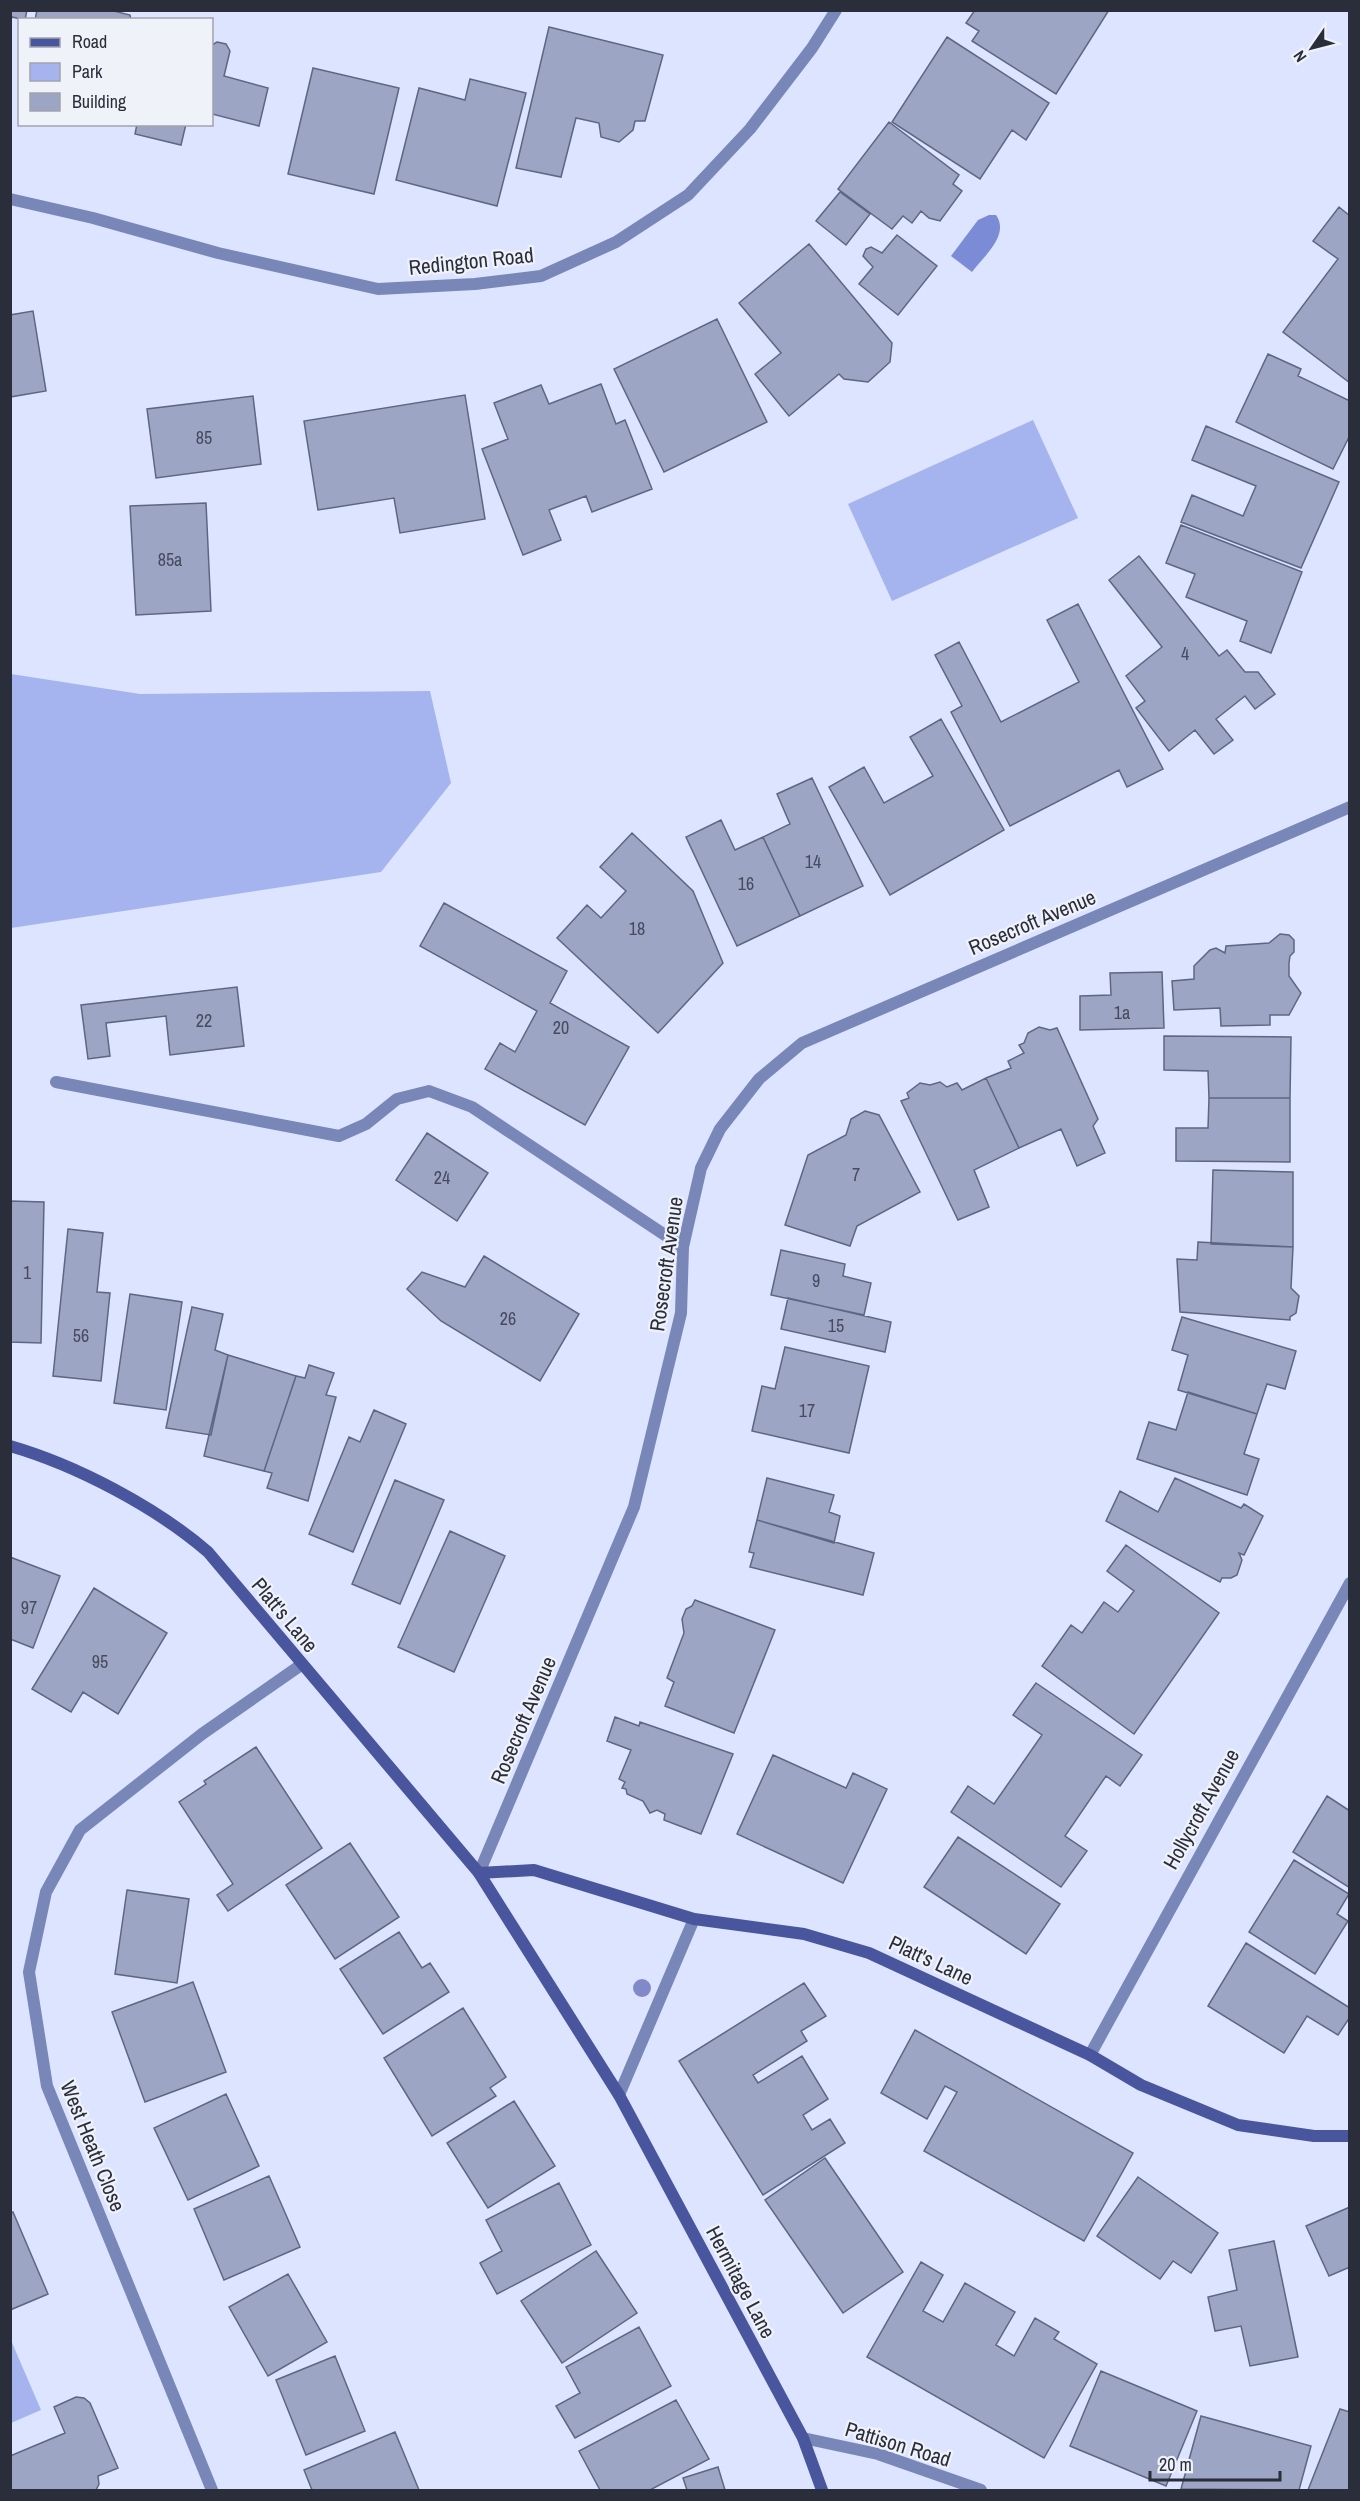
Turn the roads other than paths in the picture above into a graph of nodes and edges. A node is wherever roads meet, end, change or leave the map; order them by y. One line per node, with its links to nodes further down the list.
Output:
1 (836, 10): 2 (street, Redington Road)
2 (10, 199)
3 (1350, 807): 5 (street, Rosecroft Avenue)
4 (56, 1082): 5 (street)
5 (683, 1247): 9 (street, Rosecroft Avenue)
6 (10, 1446): 8 (street, Platt's Lane)
7 (1350, 1583): 11 (street, Hollycroft Avenue)
8 (301, 1665): 9 (street, Platt's Lane); 15 (street, West Heath Close)
9 (479, 1873): 10 (street, Platt's Lane); 12 (street, Platt's Lane)
10 (694, 1919): 11 (street, Platt's Lane); 12 (street)
11 (1090, 2055): 13 (street, Platt's Lane)
12 (619, 2095): 14 (street, Hermitage Lane)
13 (1350, 2136)
14 (803, 2438): 16 (street, Hermitage Lane); 17 (street, Pattison Road)
15 (212, 2490)
16 (822, 2490)
17 (981, 2490)

